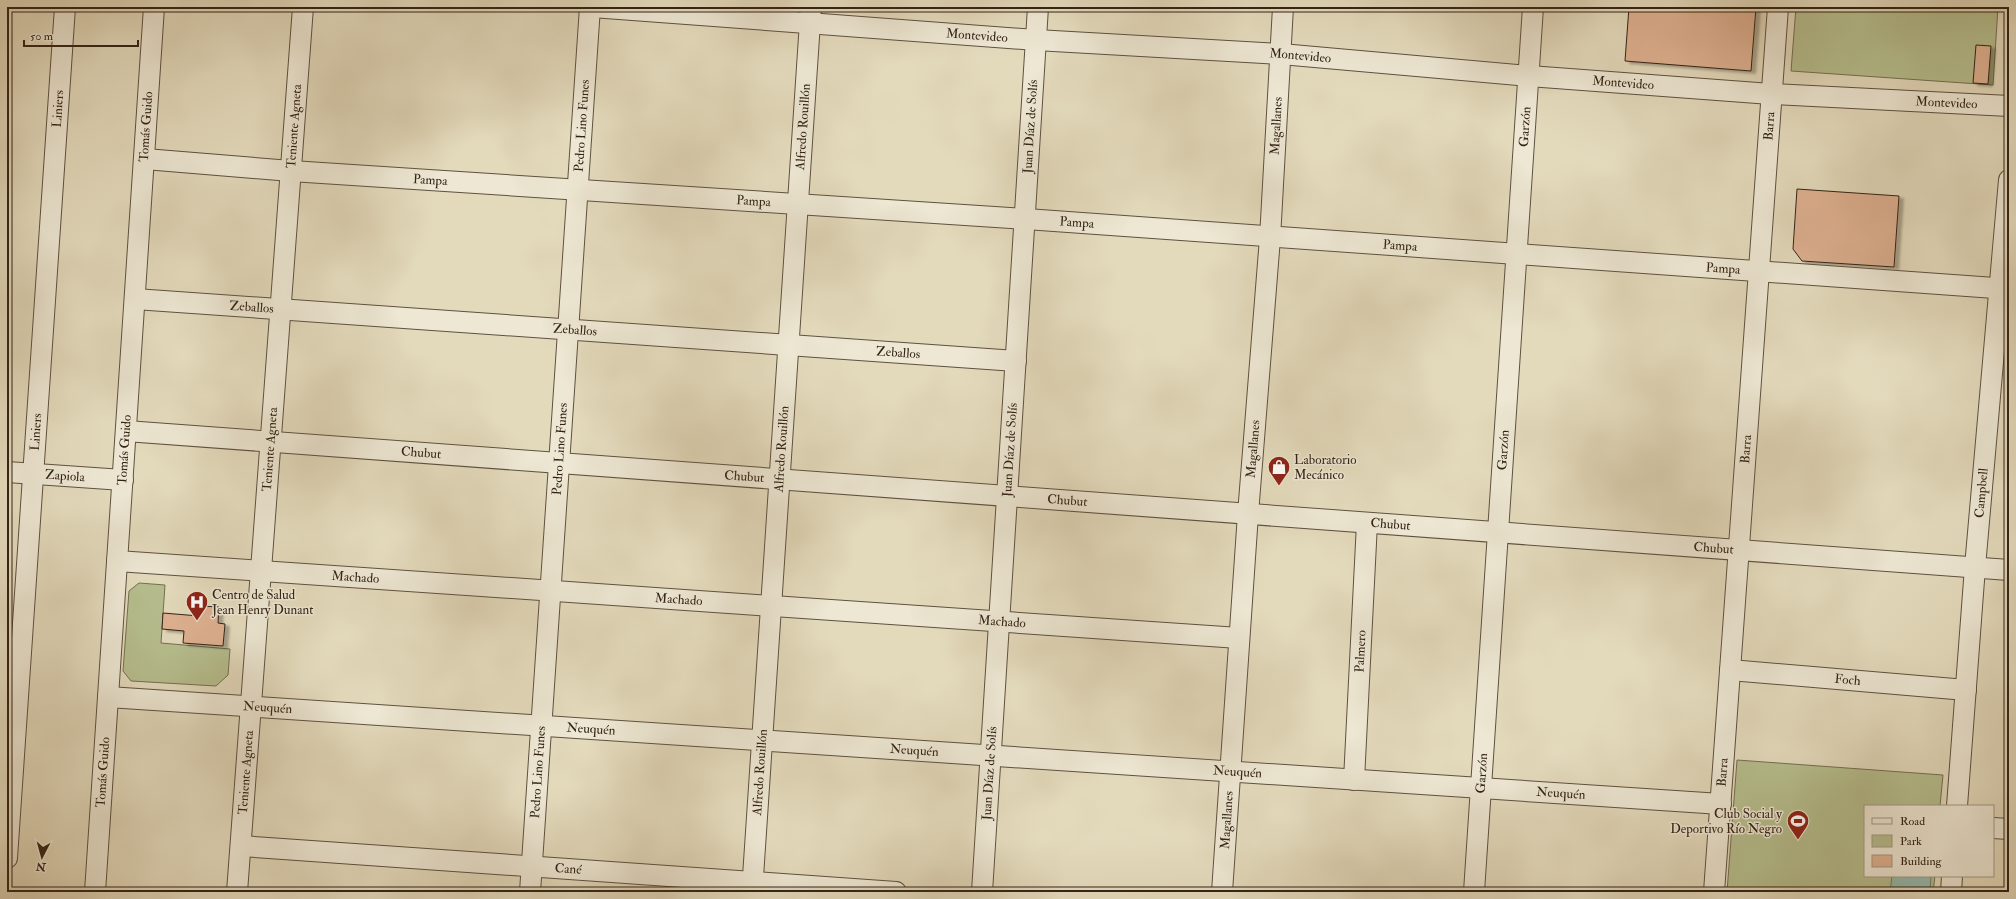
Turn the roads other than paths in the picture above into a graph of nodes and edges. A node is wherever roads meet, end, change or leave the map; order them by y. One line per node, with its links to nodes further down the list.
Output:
1 (65, 7): 34 (street, Liniers)
2 (154, 7): 15 (street, Tomás Guido)
3 (303, 7): 16 (street, Teniente Agneta)
4 (591, 7): 9 (street, Montevideo); 18 (street, Pedro Lino Funes)
5 (1038, 7): 10 (street, Juan Díaz de Solís)
6 (1283, 7): 11 (street, Magallanes)
7 (1533, 7): 12 (street, Garzón)
8 (1778, 7): 13 (street, Barra)
9 (811, 15): 10 (street, Montevideo); 19 (street, Alfredo Rouillón)
10 (1036, 40): 11 (street, Montevideo); 20 (street, Juan Díaz de Solís)
11 (1281, 54): 12 (street, Montevideo); 21 (street, Magallanes)
12 (1528, 76): 13 (street, Montevideo); 22 (street, Garzón)
13 (1771, 94): 14 (street, Montevideo); 23 (street, Barra)
14 (2009, 106)
15 (145, 159): 16 (street, Pampa); 25 (street, Tomás Guido)
16 (291, 171): 18 (street, Pampa); 26 (street, Teniente Agneta)
17 (2009, 180): 24 (street, Campbell)
18 (578, 190): 19 (street, Pampa); 27 (street, Pedro Lino Funes)
19 (800, 205): 20 (street, Pampa); 28 (street, Alfredo Rouillón)
20 (1026, 219): 21 (street, Pampa); 29 (street, Juan Díaz de Solís)
21 (1270, 238): 22 (street, Pampa); 38 (street, Magallanes)
22 (1517, 255): 23 (street, Pampa); 40 (street, Garzón)
23 (1760, 271): 24 (street, Pampa); 41 (street, Barra)
24 (2004, 289): 43 (street, Campbell)
25 (135, 300): 26 (street, Zeballos); 30 (street, Tomás Guido)
26 (280, 310): 27 (street, Zeballos); 31 (street, Teniente Agneta)
27 (568, 330): 28 (street, Zeballos); 32 (street, Pedro Lino Funes)
28 (789, 345): 29 (street, Zeballos); 35 (street, Alfredo Rouillón)
29 (1016, 361): 37 (street, Juan Díaz de Solís)
30 (126, 432): 31 (street, Chubut); 36 (street, Tomás Guido)
31 (270, 442): 32 (street, Chubut); 45 (street, Teniente Agneta)
32 (559, 463): 35 (street, Chubut); 46 (street, Pedro Lino Funes)
33 (7, 472): 34 (street, Zapiola)
34 (33, 474): 36 (street, Zapiola); 65 (street, Liniers)
35 (780, 479): 37 (street, Chubut); 47 (street, Alfredo Rouillón)
36 (123, 480): 42 (street, Tomás Guido)
37 (1007, 496): 38 (street, Chubut); 48 (street, Juan Díaz de Solís)
38 (1248, 514): 39 (street, Chubut); 49 (street, Magallanes)
39 (1367, 523): 40 (street, Chubut); 58 (street, Palmero)
40 (1498, 532): 41 (street, Chubut); 59 (street, Garzón)
41 (1739, 550): 43 (street, Chubut); 50 (street, Barra)
42 (117, 561): 45 (street, Machado); 52 (street, Tomás Guido)
43 (1975, 567): 44 (street, Chubut); 51 (street, Campbell)
44 (2009, 570)
45 (261, 572): 46 (street, Machado); 53 (street, Teniente Agneta)
46 (550, 590): 47 (street, Machado); 54 (street, Pedro Lino Funes)
47 (771, 606): 48 (street, Machado); 55 (street, Alfredo Rouillón)
48 (999, 622): 49 (street, Machado); 56 (street, Juan Díaz de Solís)
49 (1239, 638): 57 (street, Magallanes)
50 (1730, 670): 51 (street, Foch); 60 (street, Barra)
51 (1966, 690): 61 (street, Campbell)
52 (108, 697): 53 (street, Neuquén); 69 (street, Tomás Guido)
53 (251, 708): 54 (street, Neuquén); 64 (street, Teniente Agneta)
54 (541, 726): 55 (street, Neuquén); 66 (street, Pedro Lino Funes)
55 (762, 741): 56 (street, Neuquén); 68 (street, Alfredo Rouillón)
56 (990, 756): 57 (street, Neuquén); 73 (street, Juan Díaz de Solís)
57 (1230, 772): 58 (street, Neuquén); 74 (street, Magallanes)
58 (1354, 780): 59 (street, Neuquén)
59 (1481, 788): 60 (street, Neuquén); 75 (street, Garzón)
60 (1721, 804): 76 (street, Barra)
61 (1958, 805)
62 (1994, 828): 63 (street)
63 (2009, 829)
64 (241, 846): 66 (street, Cané); 70 (street, Teniente Agneta)
65 (7, 858)
66 (532, 866): 68 (street, Cané); 71 (street, Pedro Lino Funes)
67 (1952, 877): 77 (street)
68 (753, 887): 72 (street, Cané)
69 (95, 892)
70 (237, 892)
71 (530, 892)
72 (896, 892)
73 (982, 892)
74 (1222, 892)
75 (1474, 892)
76 (1714, 892)
77 (1951, 892)

